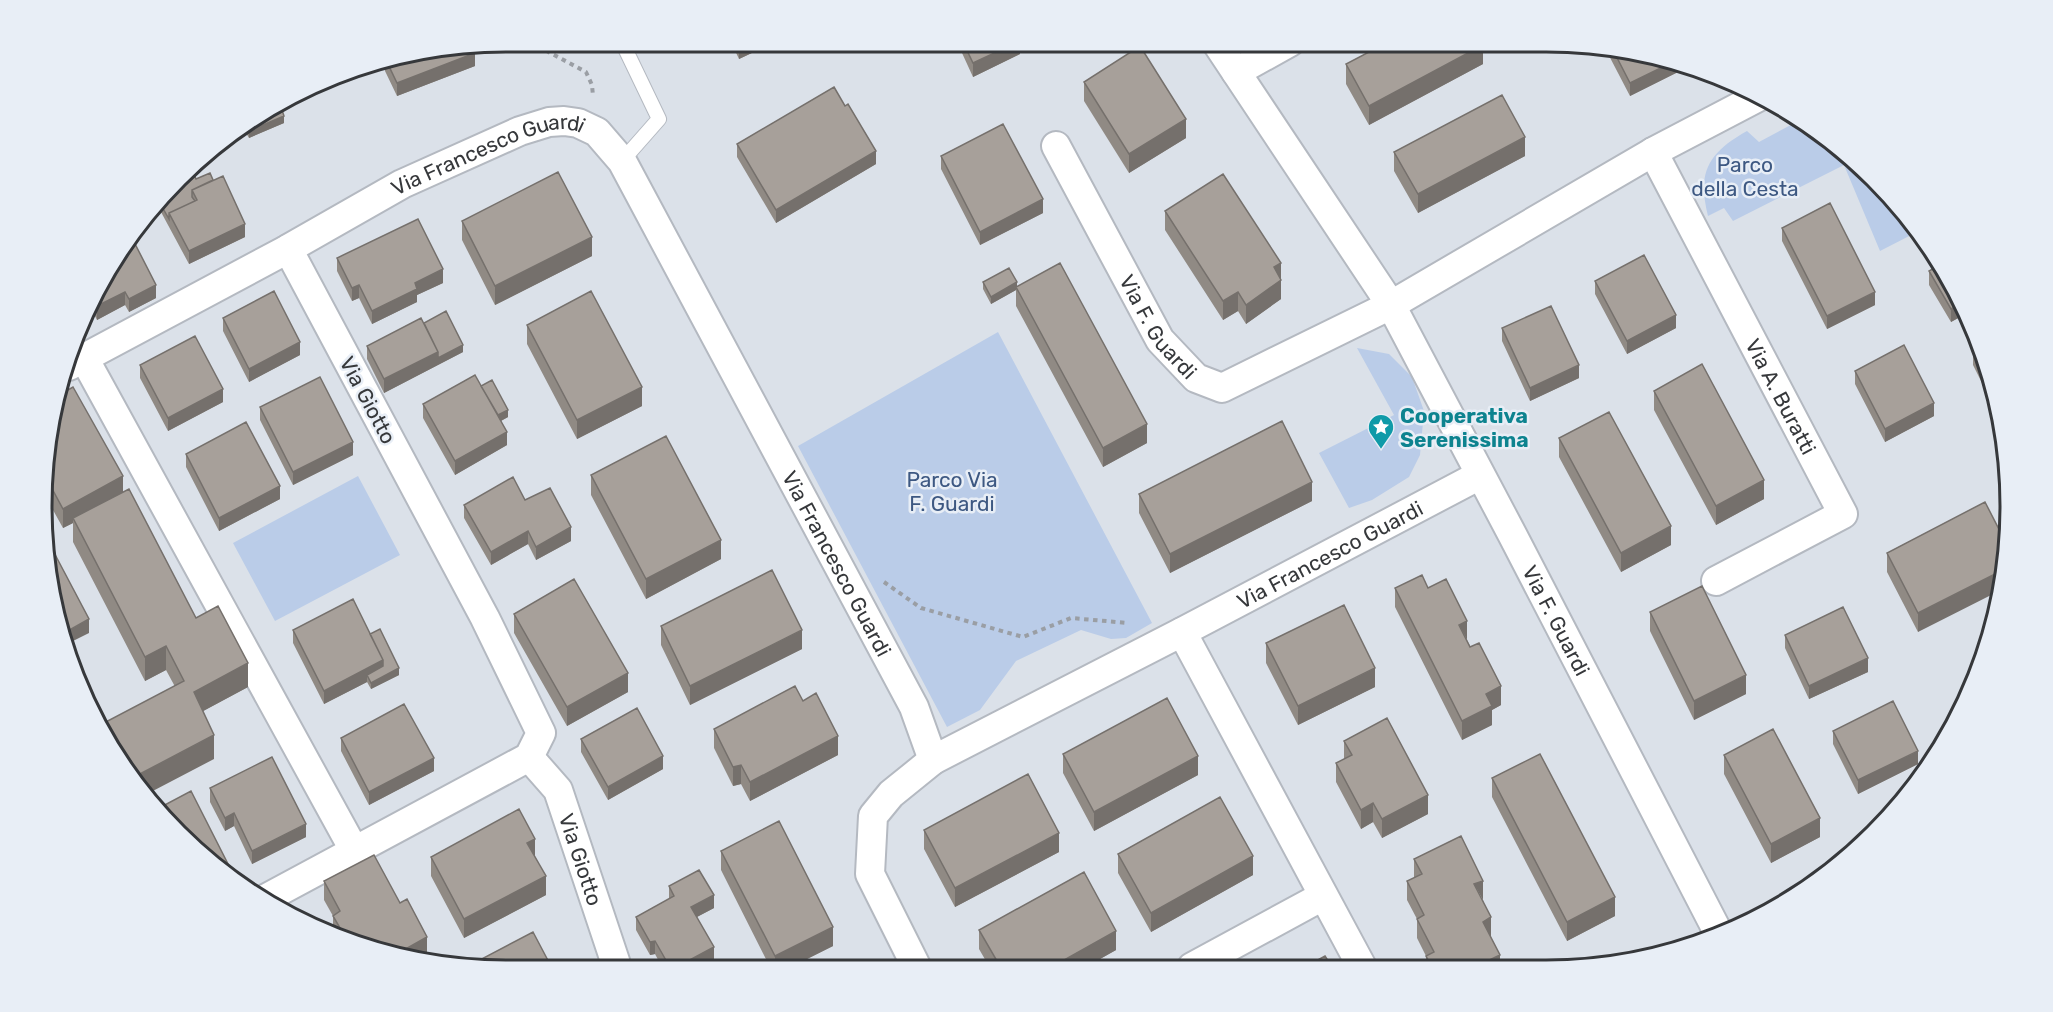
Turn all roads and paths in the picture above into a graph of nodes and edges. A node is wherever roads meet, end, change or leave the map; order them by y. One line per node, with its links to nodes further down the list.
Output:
1 (549, 52): 7 (path)
2 (627, 52): 10 (lane)
3 (1223, 52): 5 (street, Via F. Guardi)
4 (1272, 52): 5 (street)
5 (1236, 72): 12 (street, Via F. Guardi)
6 (1751, 101): 9 (street)
7 (578, 123): 10 (street, Via Francesco Guardi); 11 (street, Via Francesco Guardi)
8 (1056, 146): 12 (street, Via F. Guardi)
9 (1653, 152): 12 (street); 16 (street, Via A. Buratti)
10 (622, 162): 20 (street, Via Francesco Guardi)
11 (288, 249): 13 (street); 19 (street, Via Giotto)
12 (1391, 305): 14 (street, Via F. Guardi)
13 (77, 362): 21 (street)
14 (1480, 475): 18 (street, Via Francesco Guardi); 24 (street, Via F. Guardi)
15 (883, 581): 17 (path)
16 (1716, 581)
17 (1133, 623)
18 (1182, 632): 20 (street, Via Francesco Guardi); 23 (street)
19 (529, 757): 21 (street); 25 (street, Via Giotto)
20 (933, 760): 26 (street)
21 (354, 850): 22 (street)
22 (272, 895)
23 (1323, 896): 27 (street); 28 (street)
24 (1715, 927)
25 (615, 960)
26 (913, 960)
27 (1207, 960)
28 (1358, 960)

